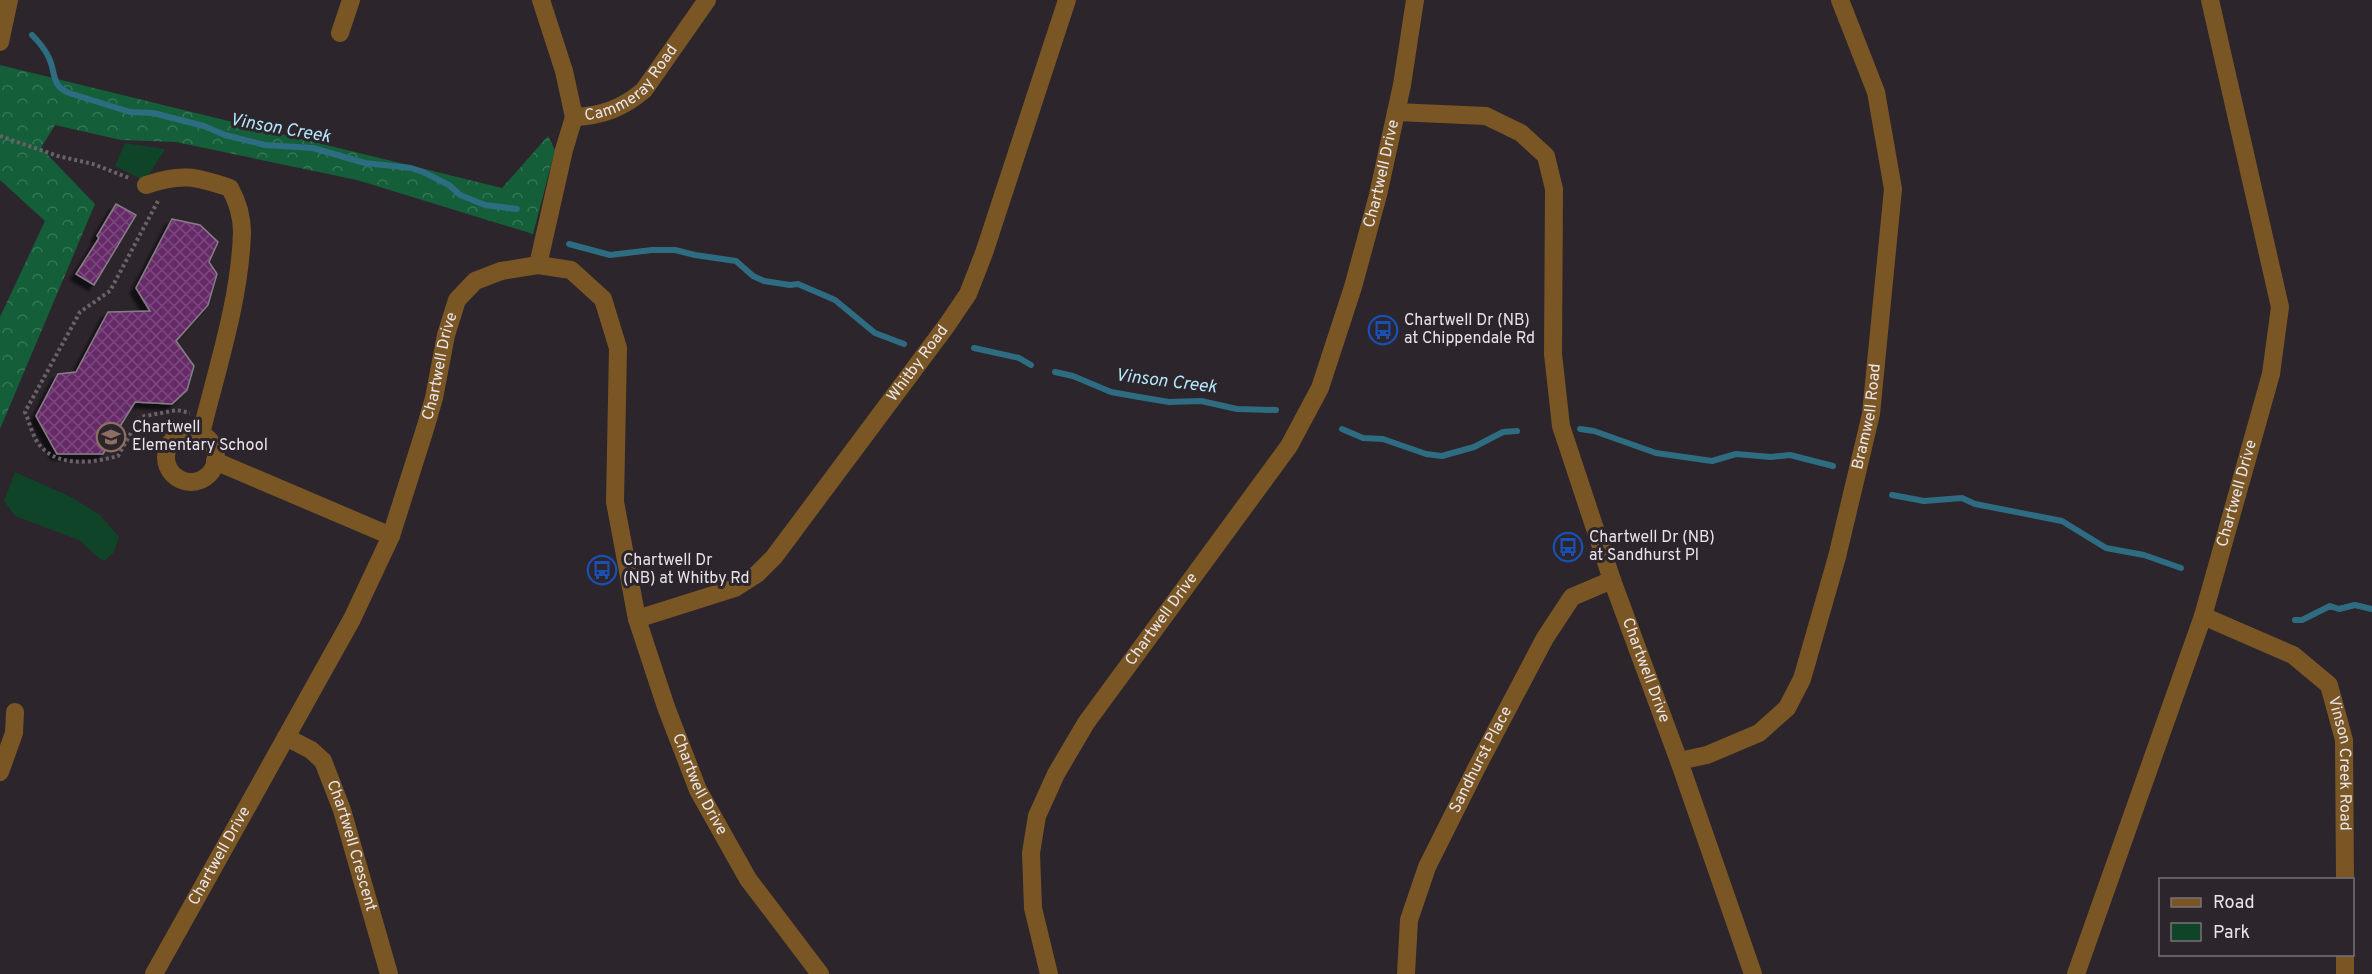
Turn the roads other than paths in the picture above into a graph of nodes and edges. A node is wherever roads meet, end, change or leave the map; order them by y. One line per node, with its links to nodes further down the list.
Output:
1 (9, 0): 10 (street)
2 (351, 0): 9 (street)
3 (541, 0): 12 (street)
4 (707, 0): 12 (street, Cammeray Road)
5 (1066, 0): 20 (street, Whitby Road)
6 (1415, 0): 11 (street)
7 (1840, 0): 23 (street, Bramwell Road)
8 (2210, 0): 19 (street, Chartwell Drive)
9 (340, 33)
10 (0, 42)
11 (1396, 112): 18 (street, Chartwell Drive); 30 (street, Chartwell Drive)
12 (574, 117): 14 (street, Cammeray Road)
13 (146, 185): 15 (street)
14 (538, 265): 17 (street, Chartwell Drive); 20 (street, Chartwell Drive)
15 (203, 426): 16 (street); 16 (street)
16 (215, 461): 17 (street)
17 (391, 536): 22 (street, Chartwell Drive)
18 (1611, 580): 23 (street, Chartwell Drive); 31 (street, Sandhurst Place)
19 (2203, 616): 25 (street, Vinson Creek Road); 33 (street, Chartwell Drive)
20 (637, 619): 29 (street, Chartwell Drive)
21 (15, 712): 24 (street)
22 (285, 736): 27 (street, Chartwell Drive); 28 (street, Chartwell Crescent)
23 (1679, 761): 32 (street, Chartwell Drive)
24 (0, 772)
25 (2344, 878)
26 (2345, 956): 34 (street)
27 (154, 974)
28 (389, 974)
29 (820, 974)
30 (1049, 974)
31 (1406, 974)
32 (1753, 974)
33 (2076, 974)
34 (2345, 974)

